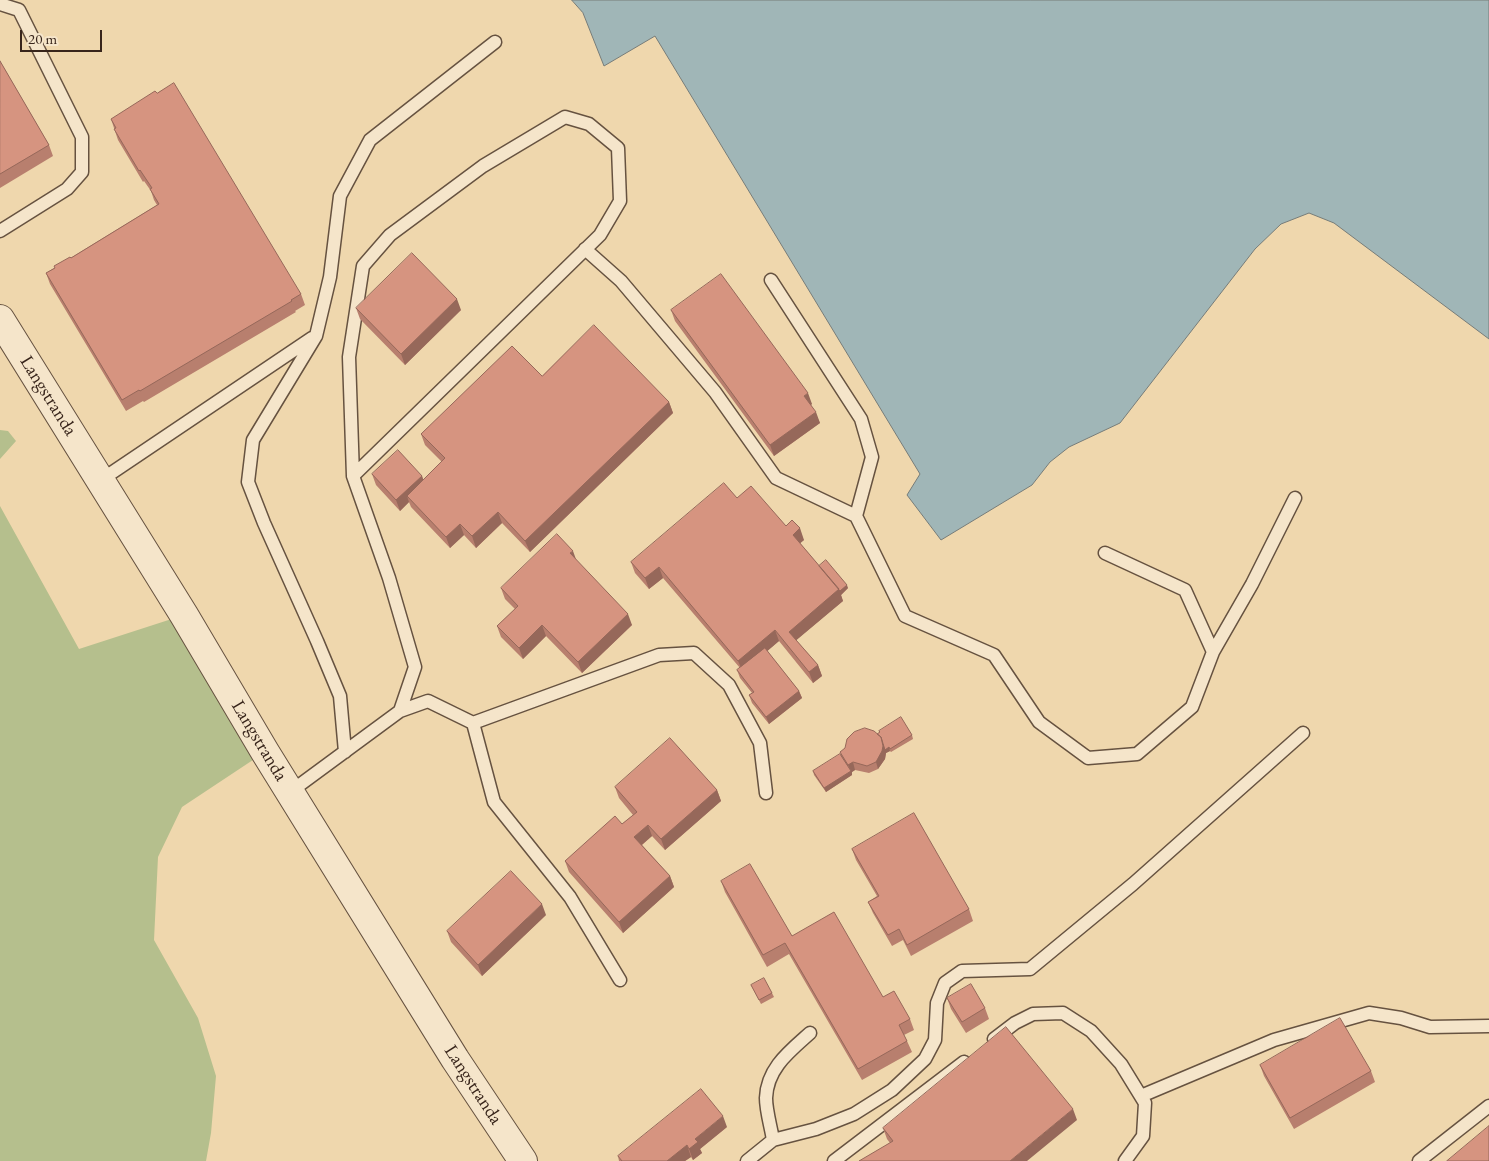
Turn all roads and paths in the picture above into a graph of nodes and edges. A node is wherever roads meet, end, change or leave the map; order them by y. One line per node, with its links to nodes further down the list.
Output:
1 (0, 4): 3 (lane)
2 (494, 42): 7 (lane)
3 (0, 230)
4 (585, 249): 8 (lane); 8 (lane); 11 (lane)
5 (771, 280): 11 (lane)
6 (0, 319): 9 (street, Langstranda)
7 (316, 336): 9 (lane); 17 (lane)
8 (353, 476): 14 (lane)
9 (101, 480): 18 (street, Langstranda)
10 (1295, 498): 13 (lane)
11 (856, 516): 13 (lane)
12 (1104, 553): 13 (lane)
13 (1213, 652)
14 (400, 711): 15 (lane); 17 (lane)
15 (472, 723): 19 (lane); 20 (lane)
16 (1303, 733): 25 (lane)
17 (345, 752): 18 (lane)
18 (290, 792): 26 (street, Langstranda)
19 (766, 793)
20 (620, 980)
21 (1489, 1026): 23 (lane)
22 (810, 1033): 25 (lane)
23 (1140, 1096): 28 (lane); 29 (lane)
24 (1489, 1106): 30 (lane)
25 (773, 1140): 27 (lane)
26 (523, 1161)
27 (747, 1161)
28 (834, 1161)
29 (1125, 1161)
30 (1420, 1161)

